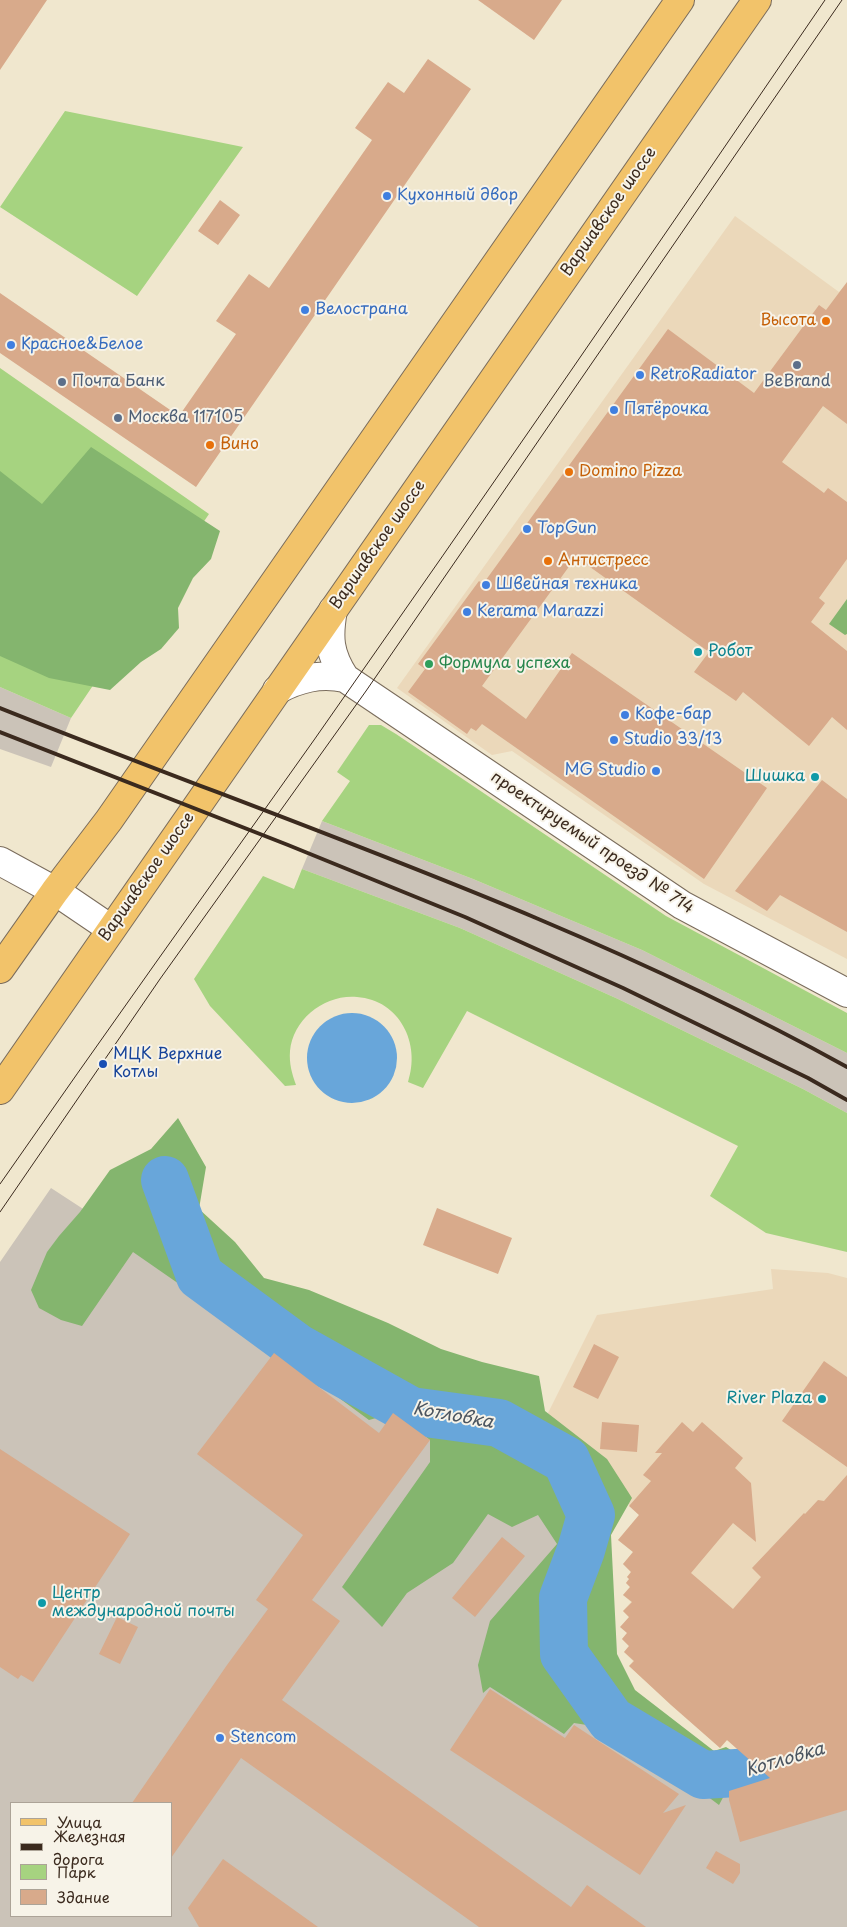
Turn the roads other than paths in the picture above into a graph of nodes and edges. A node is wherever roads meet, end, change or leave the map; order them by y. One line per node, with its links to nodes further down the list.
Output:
1 (680, 0): 7 (main road)
2 (758, 0): 3 (main road, Варшавское шоссе)
3 (333, 610): 4 (street, проектируемый проезд № 714); 5 (main road, Варшавское шоссе)
4 (345, 678): 5 (street); 10 (street, проектируемый проезд № 714)
5 (277, 690): 8 (main road, Варшавское шоссе)
6 (0, 861): 7 (street)
7 (55, 891): 8 (street); 9 (main road)
8 (111, 929): 11 (main road, Варшавское шоссе)
9 (0, 969)
10 (847, 993)
11 (0, 1090)

